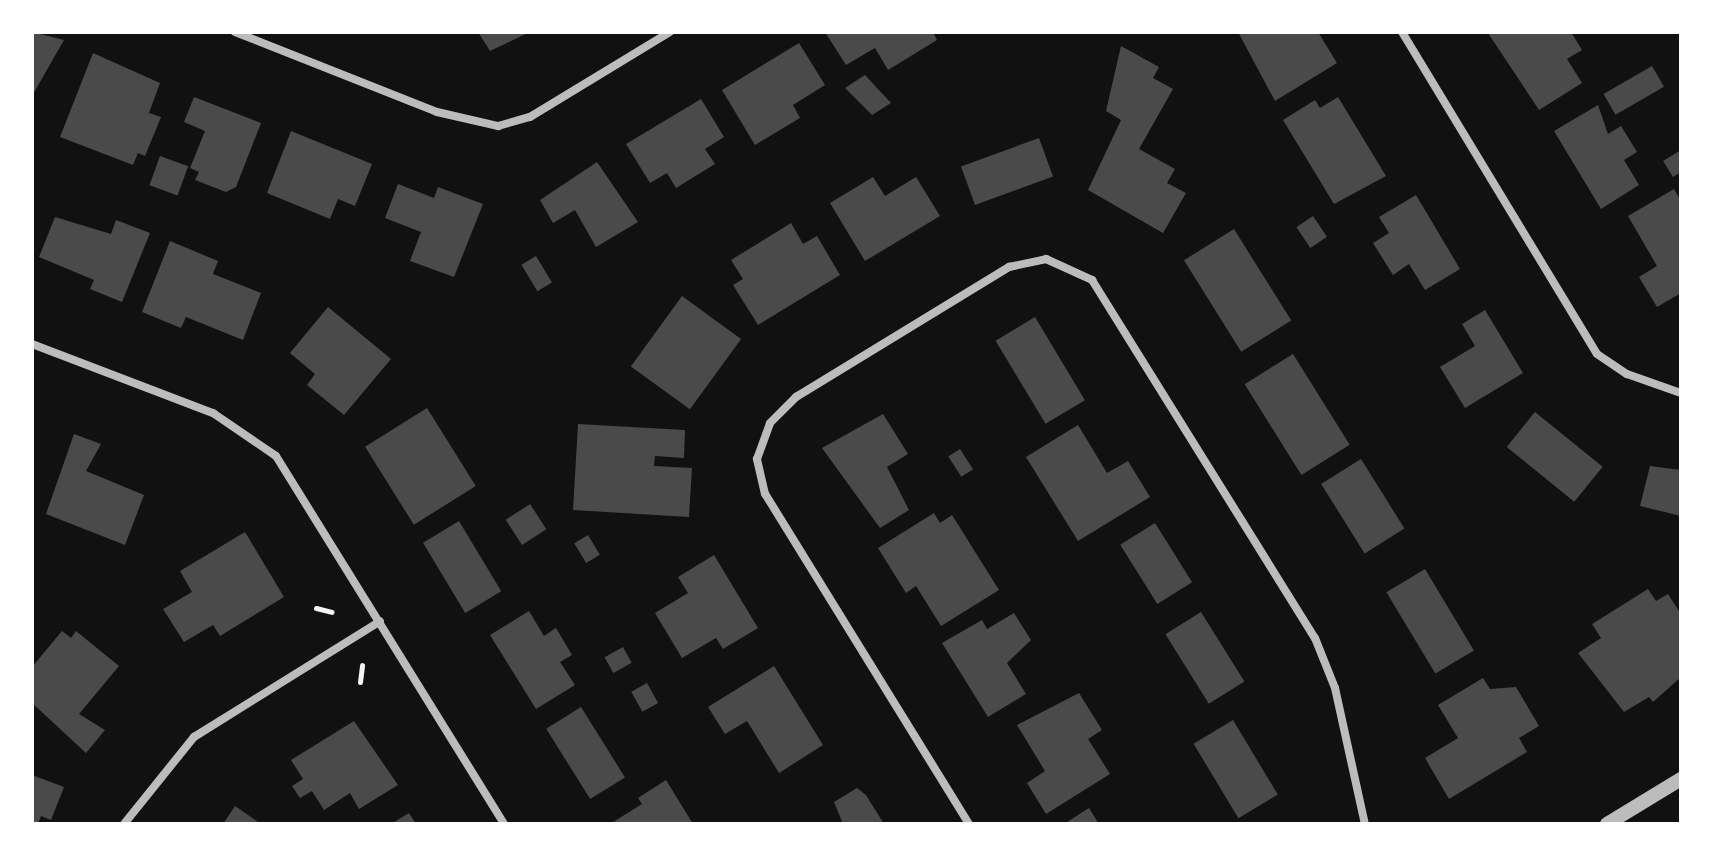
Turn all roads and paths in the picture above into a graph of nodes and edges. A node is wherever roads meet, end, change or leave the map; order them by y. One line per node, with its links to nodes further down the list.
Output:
1 (235, 32): 2 (street)
2 (670, 32)
3 (1402, 32): 5 (street)
4 (32, 344): 8 (street)
5 (1681, 393)
6 (316, 608): 7 (path)
7 (332, 612)
8 (380, 621): 12 (street); 13 (street)
9 (362, 665): 10 (path)
10 (360, 682)
11 (1681, 779): 16 (street)
12 (124, 824)
13 (504, 824)
14 (969, 824): 15 (street)
15 (1365, 824)
16 (1607, 824)

